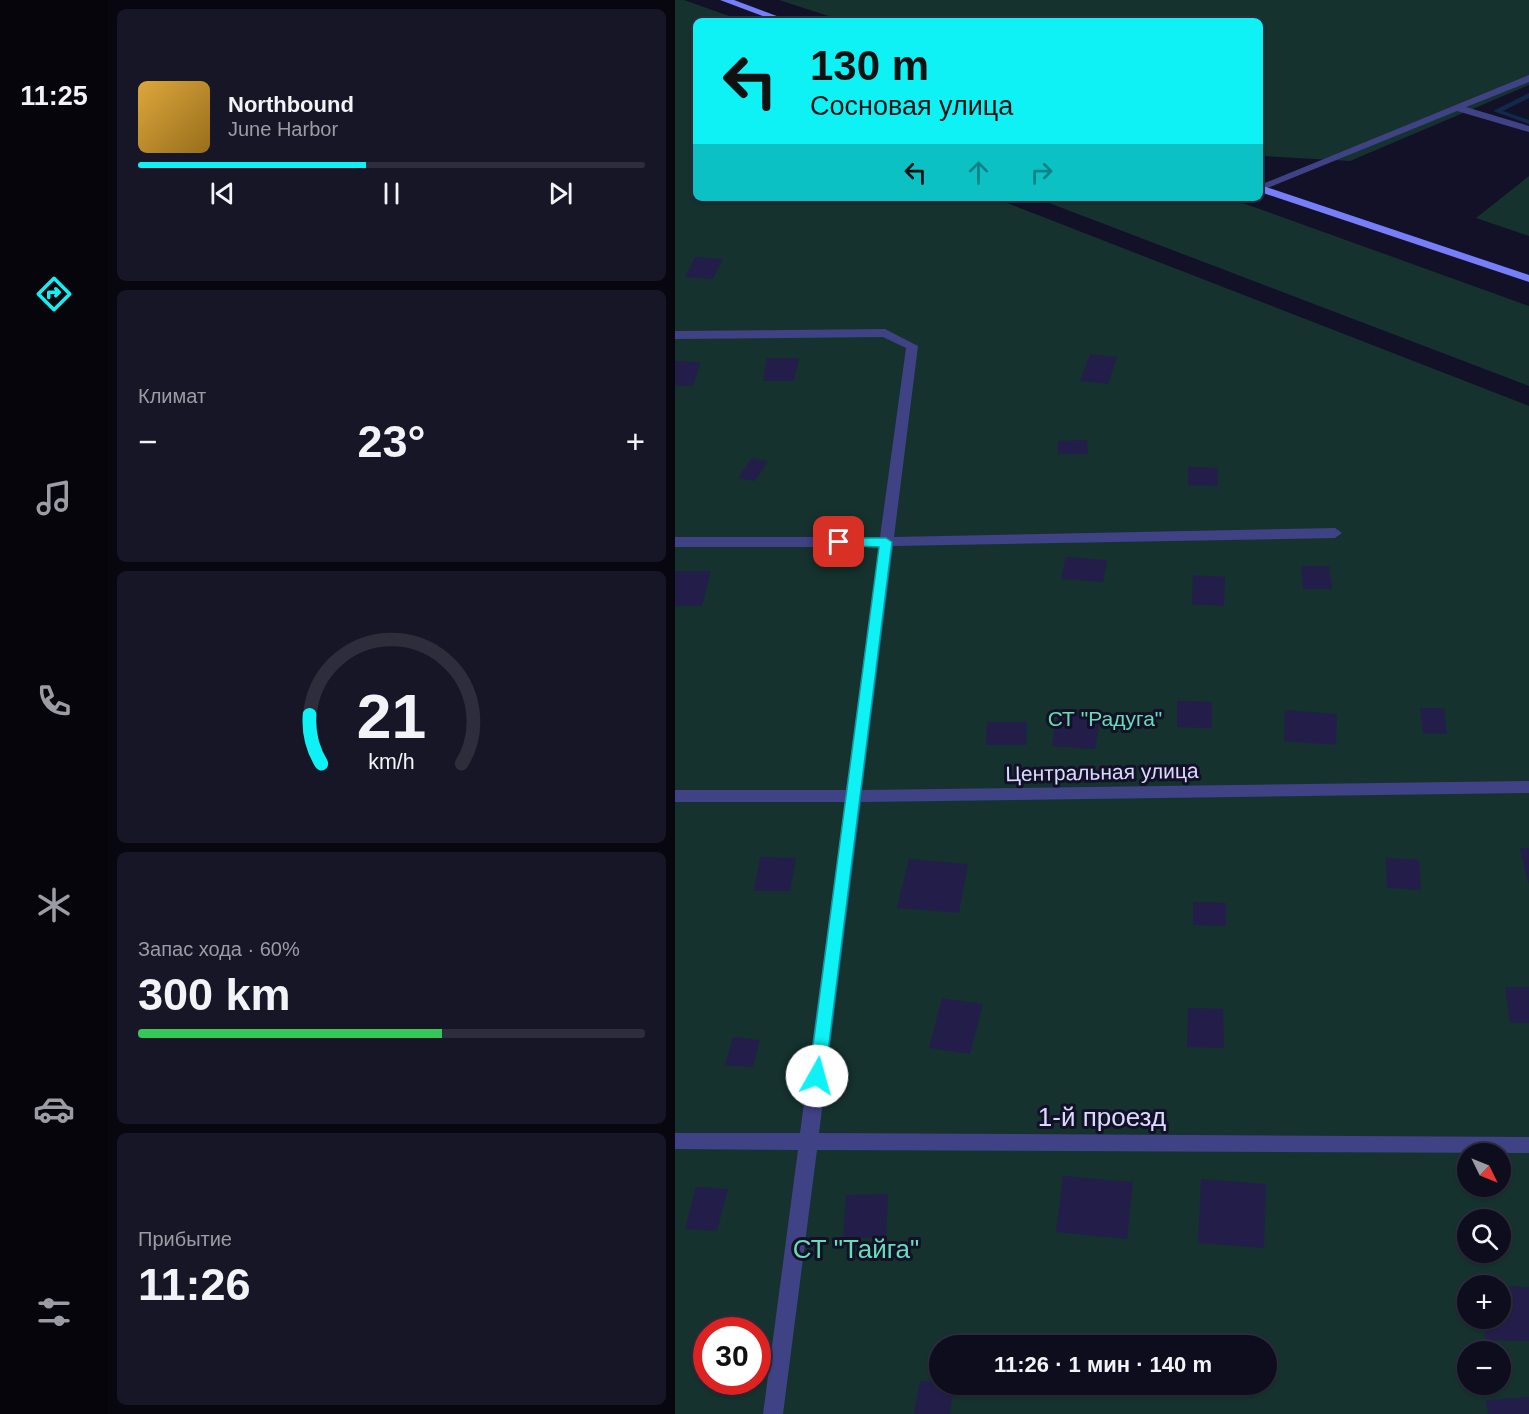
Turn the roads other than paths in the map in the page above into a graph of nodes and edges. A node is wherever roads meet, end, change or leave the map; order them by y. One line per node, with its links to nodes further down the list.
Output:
1 (725, 0): 2 (main road)
2 (776, 18)
3 (1529, 78): 4 (street)
4 (1457, 108): 5 (street); 6 (street)
5 (1529, 129)
6 (1263, 187)
7 (1263, 189): 8 (main road)
8 (1529, 279)
9 (675, 335): 12 (street)
10 (1335, 533): 12 (street)
11 (675, 542): 12 (street)
12 (886, 542): 15 (street)
13 (1529, 787): 15 (street, Центральная улица)
14 (675, 796): 15 (street, Центральная улица)
15 (853, 796): 17 (street)
16 (675, 1141): 17 (street, 1-й проезд)
17 (808, 1142): 18 (street, 1-й проезд); 19 (street)
18 (1529, 1145)
19 (773, 1414)

